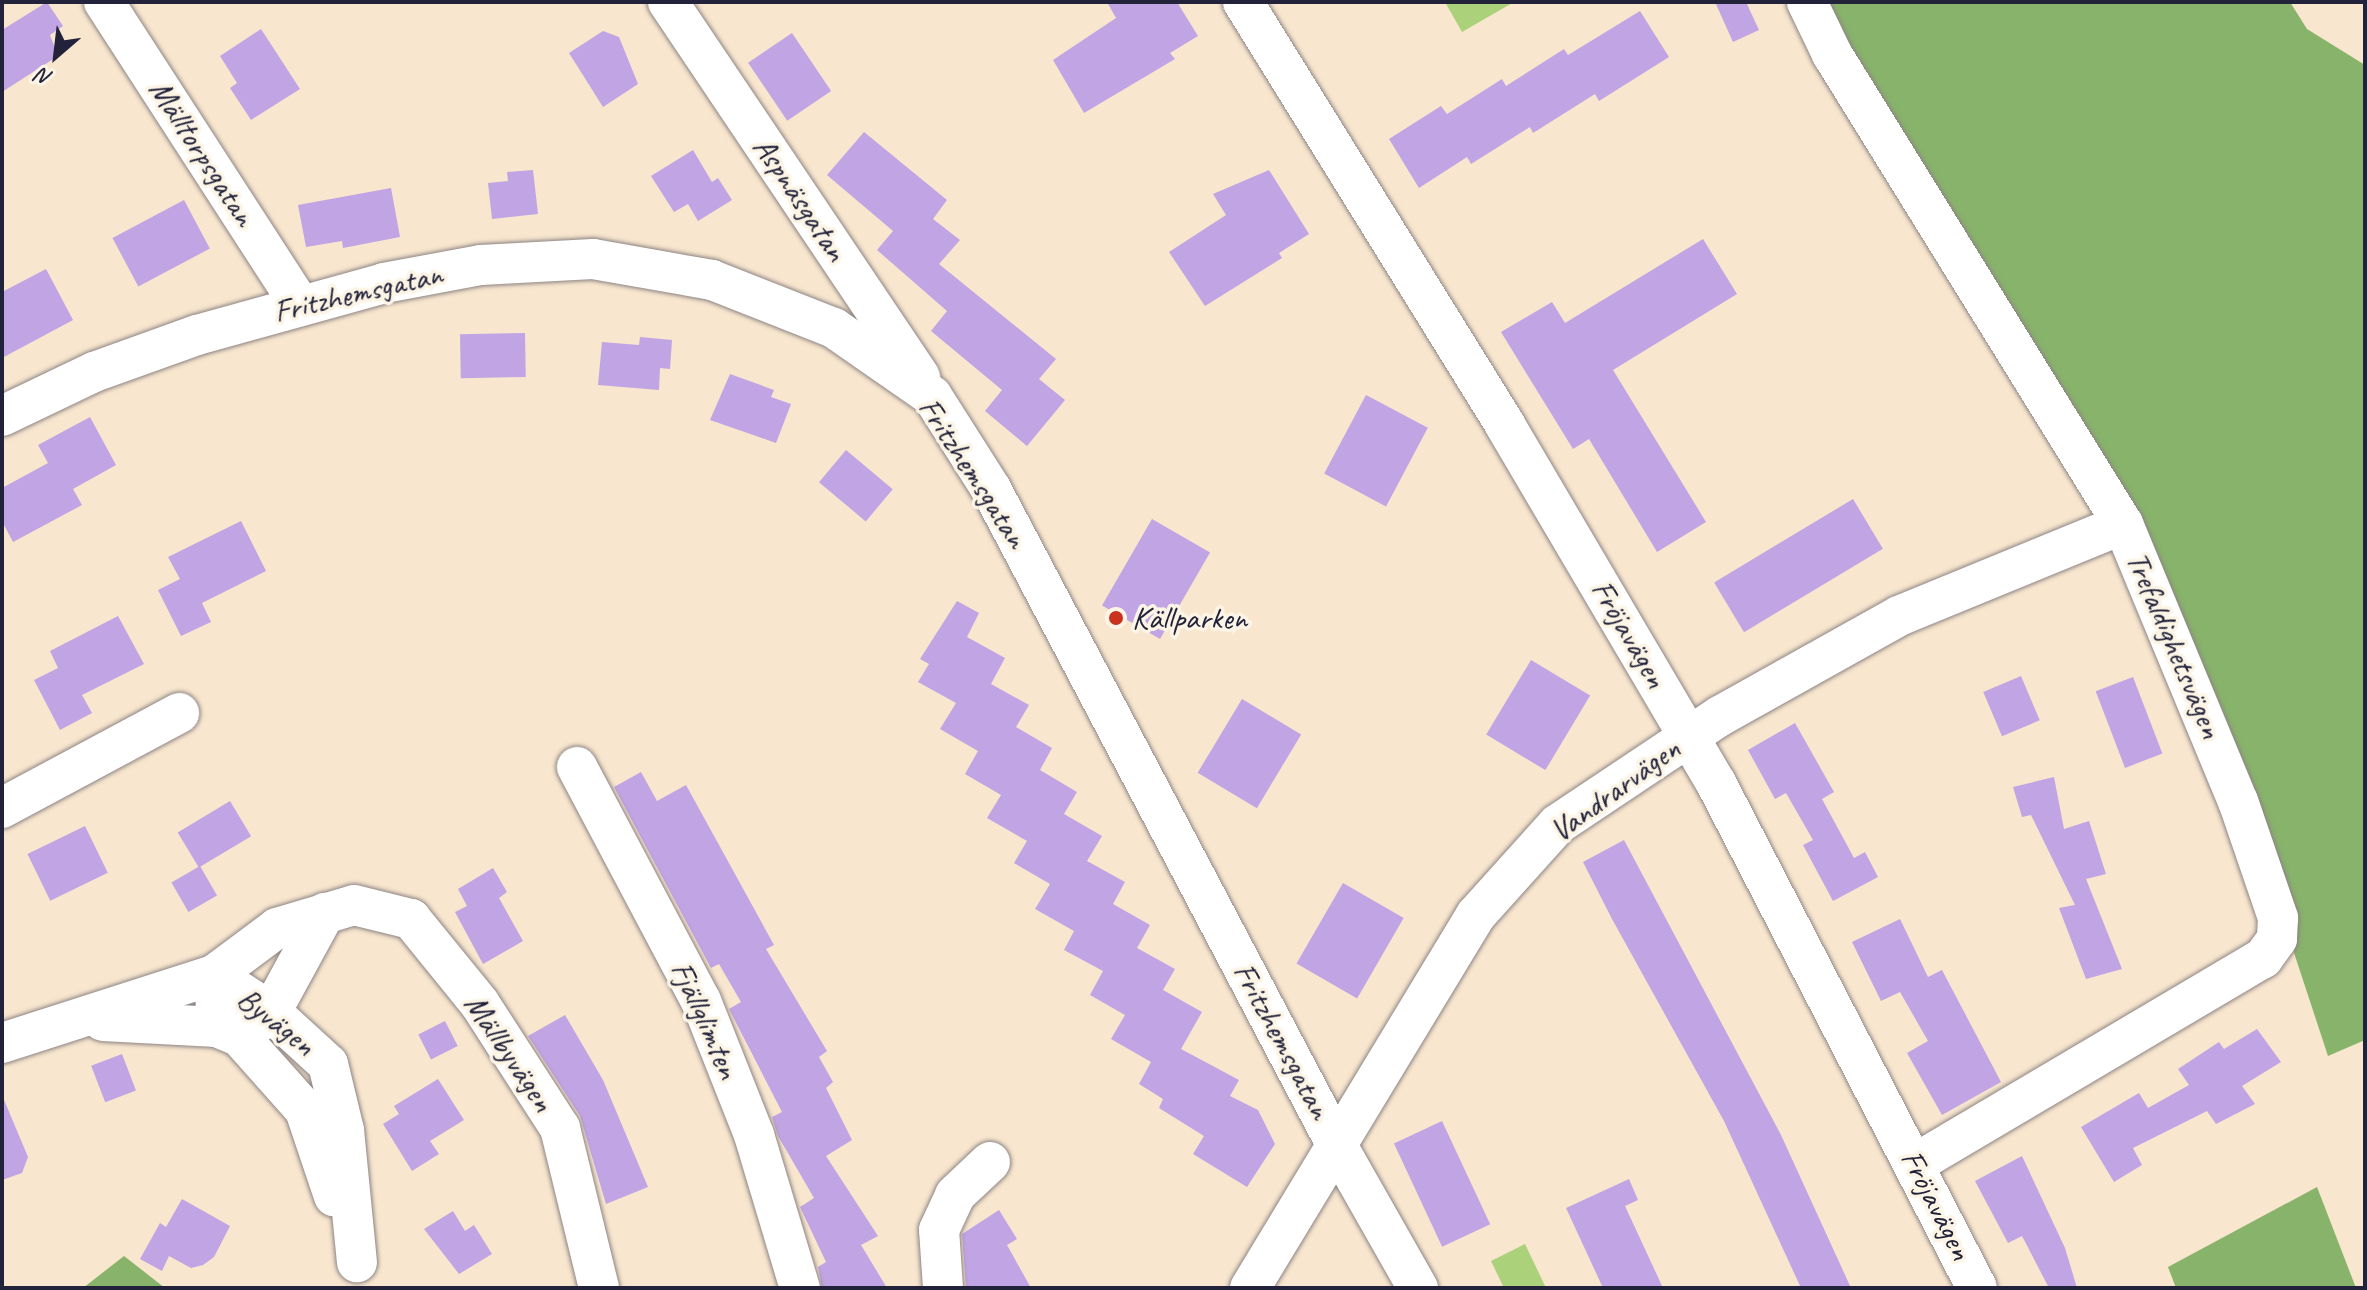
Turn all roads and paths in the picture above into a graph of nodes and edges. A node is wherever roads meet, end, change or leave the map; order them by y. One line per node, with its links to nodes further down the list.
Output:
1 (104, 2): 5 (street, Mälltorpsgatan)
2 (668, 2): 6 (street, Aspnäsgatan)
3 (1243, 2): 10 (street, Fröjavägen)
4 (1807, 2): 8 (street, Trefaldighetsvägen)
5 (300, 305): 6 (street, Fritzhemsgatan); 7 (street, Fritzhemsgatan)
6 (932, 396): 19 (street, Fritzhemsgatan)
7 (2, 416)
8 (2123, 524): 10 (street, Vandrarvägen); 21 (street, Trefaldighetsvägen)
9 (179, 713): 12 (street)
10 (1688, 737): 19 (street, Vandrarvägen); 21 (street, Fröjavägen)
11 (577, 767): 24 (street, Fjällglimten)
12 (2, 808)
13 (325, 913): 14 (street, Mällbyvägen); 15 (street); 23 (street, Mällbyvägen)
14 (214, 975): 15 (street, Byvägen); 16 (street, Byvägen); 17 (street)
15 (271, 1012): 17 (street); 22 (street, Byvägen)
16 (80, 1020): 17 (street, Byvägen); 18 (street, Byvägen)
17 (229, 1032): 22 (street, Byvägen)
18 (2, 1043)
19 (1335, 1142): 26 (street, Vandrarvägen); 27 (street, Fritzhemsgatan)
20 (990, 1162): 25 (street)
21 (1915, 1164): 28 (street, Fröjavägen)
22 (360, 1275)
23 (599, 1288)
24 (800, 1288)
25 (943, 1288)
26 (1250, 1288)
27 (1418, 1288)
28 (1977, 1288)

